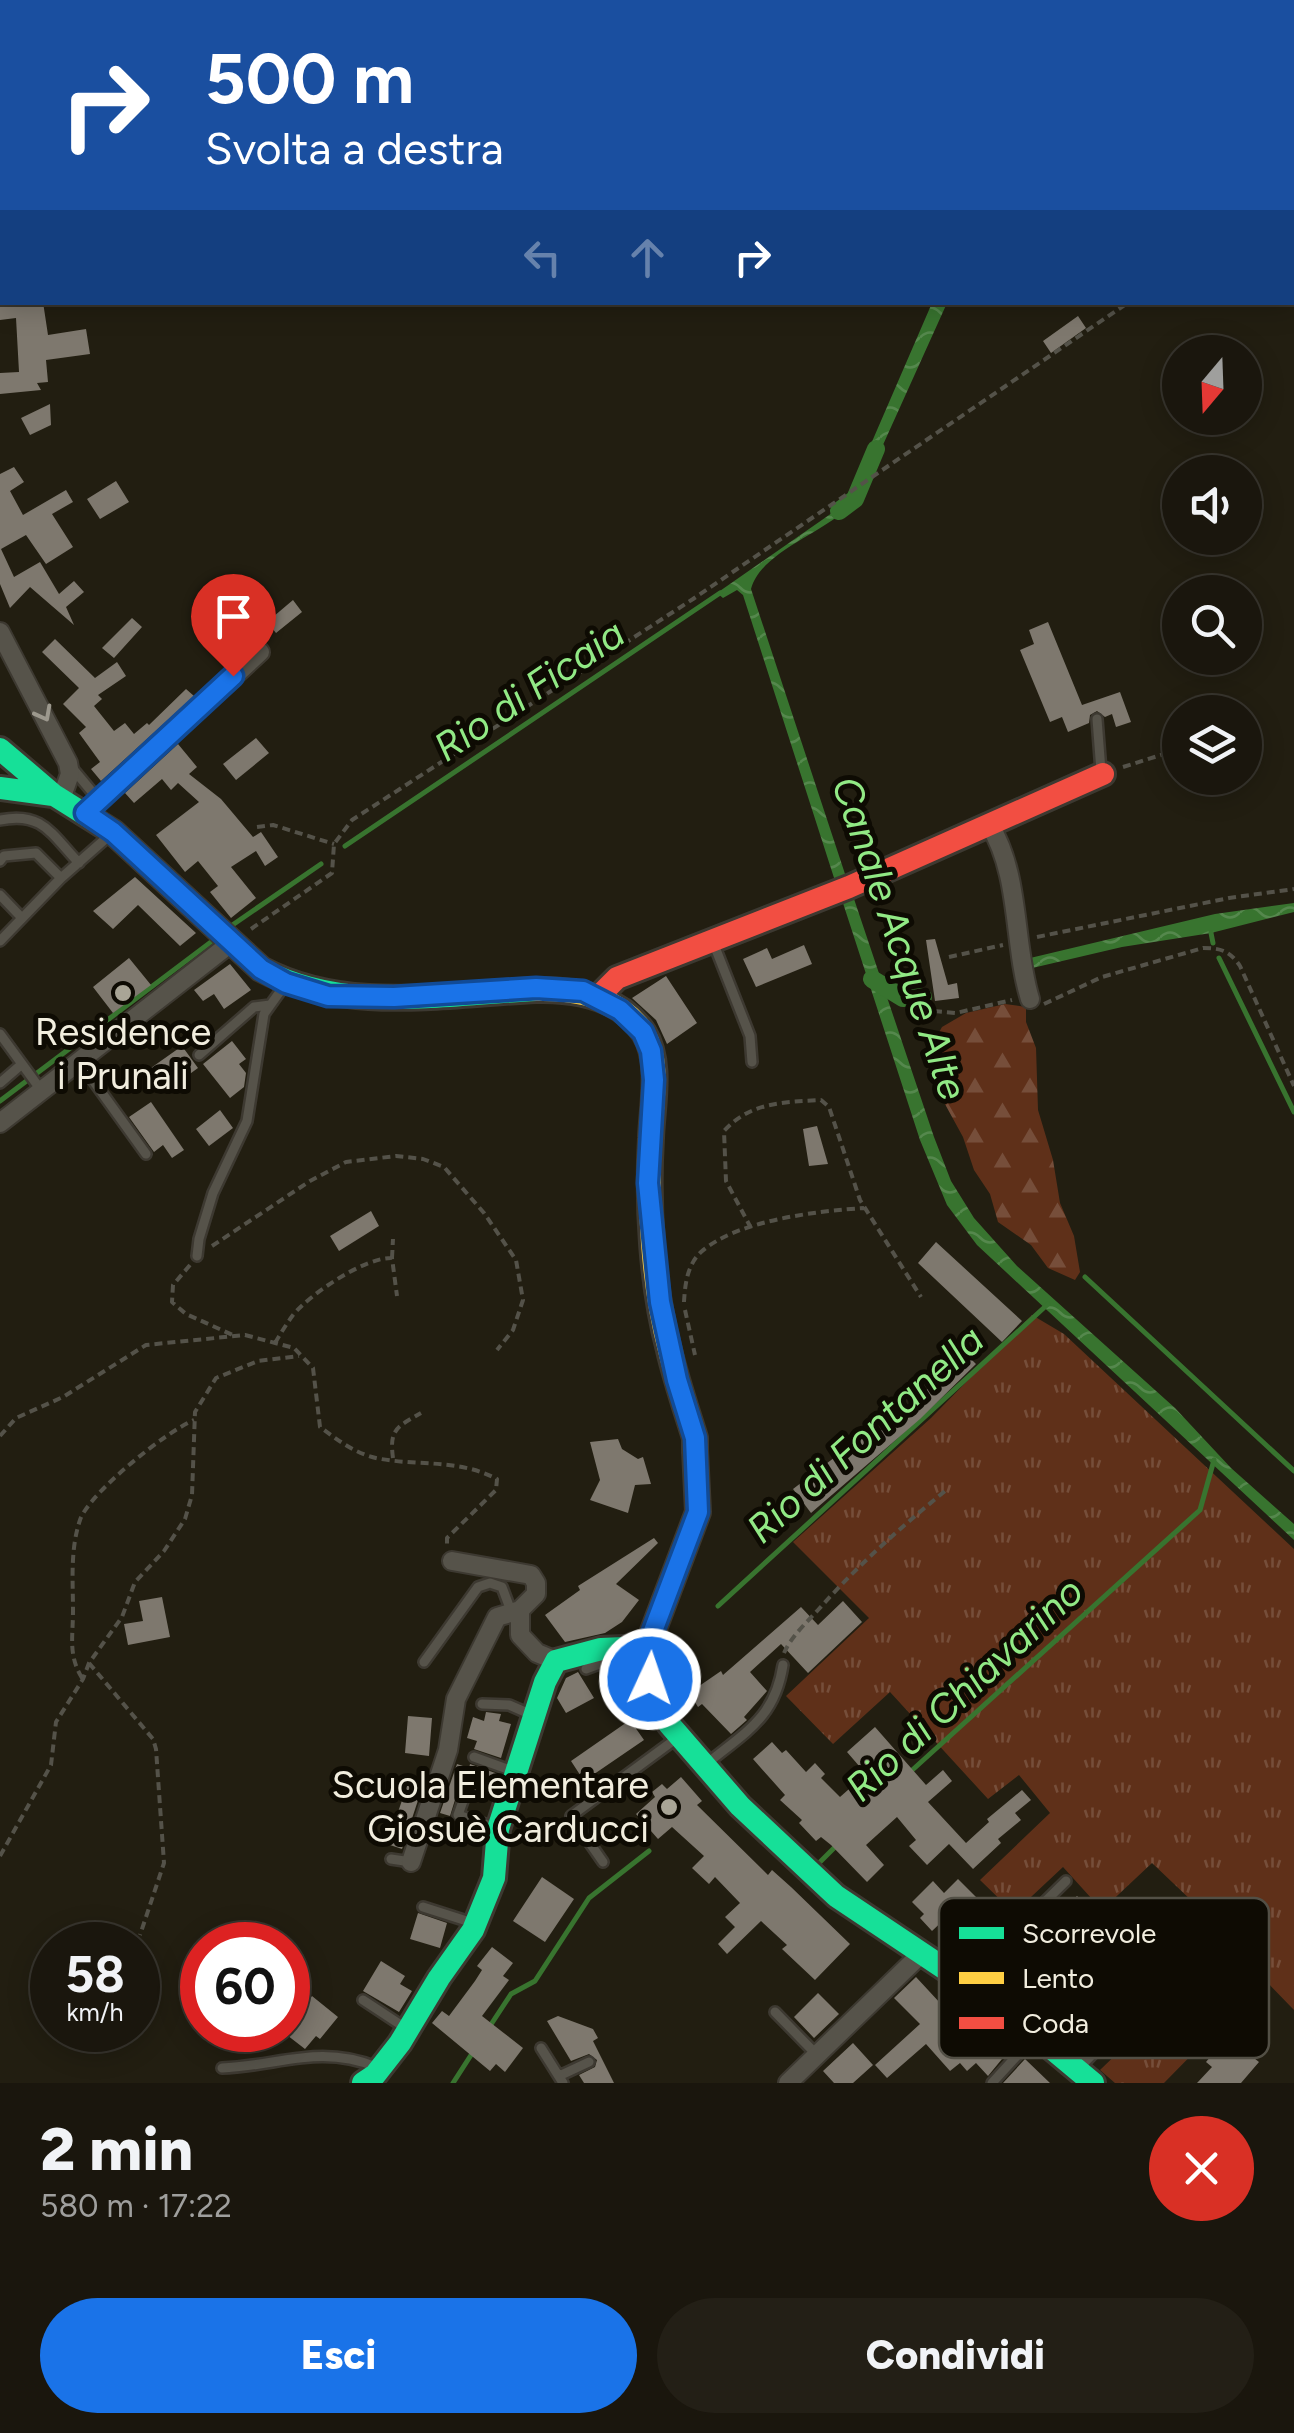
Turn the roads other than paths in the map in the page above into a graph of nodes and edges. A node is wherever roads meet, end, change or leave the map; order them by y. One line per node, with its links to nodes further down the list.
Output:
1 (0, 632): 5 (street, one-way to 5)
2 (260, 652): 9 (street)
3 (1097, 719): 6 (lane)
4 (0, 748): 8 (main road)
5 (68, 763): 8 (street); 9 (lane)
6 (1102, 774): 11 (main road)
7 (0, 788): 8 (main road)
8 (58, 797): 9 (main road)
9 (91, 806): 12 (main road)
10 (0, 820): 14 (lane)
11 (989, 824): 19 (main road); 23 (street)
12 (113, 832): 14 (lane); 20 (main road)
13 (0, 861): 15 (lane)
14 (80, 863): 15 (lane)
15 (60, 878): 17 (lane)
16 (1, 898): 17 (lane)
17 (22, 918): 18 (lane)
18 (0, 941)
19 (713, 942): 22 (main road); 28 (lane)
20 (231, 943): 21 (main road); 27 (street)
21 (286, 983): 22 (main road); 24 (lane)
22 (598, 997): 37 (main road)
23 (1030, 999)
24 (270, 1005): 26 (lane); 34 (lane)
25 (0, 1034): 29 (lane)
26 (199, 1056)
27 (79, 1061): 31 (street); 33 (lane)
28 (752, 1062)
29 (22, 1064): 30 (lane); 31 (lane)
30 (0, 1083)
31 (41, 1090): 32 (street)
32 (0, 1123)
33 (146, 1154)
34 (197, 1256)
35 (452, 1562): 36 (street)
36 (516, 1610): 38 (lane); 39 (street); 51 (street)
37 (647, 1647): 39 (main road); 41 (lane); 44 (main road)
38 (424, 1662)
39 (556, 1662): 43 (main road)
40 (783, 1665): 46 (lane)
41 (586, 1670)
42 (482, 1704): 43 (lane)
43 (534, 1716): 47 (main road)
44 (679, 1737): 46 (main road); 52 (lane)
45 (474, 1757): 47 (lane)
46 (703, 1767): 57 (main road)
47 (516, 1773): 49 (main road)
48 (463, 1801): 49 (lane)
49 (498, 1828): 56 (main road)
50 (391, 1859): 51 (lane)
51 (411, 1862)
52 (603, 1862)
53 (1066, 1881): 54 (lane)
54 (1049, 1898)
55 (424, 1907): 56 (lane)
56 (476, 1924): 61 (main road)
57 (920, 1955): 58 (main road); 63 (street)
58 (939, 1967)
59 (363, 2000): 61 (lane)
60 (775, 2012): 63 (lane)
61 (408, 2030): 68 (main road)
62 (541, 2048): 70 (lane)
63 (817, 2055): 71 (street)
64 (1015, 2058): 72 (lane)
65 (1063, 2058): 69 (main road)
66 (589, 2062): 70 (lane)
67 (222, 2068): 68 (lane)
68 (371, 2076)
69 (1085, 2076)
70 (561, 2080)
71 (788, 2083)
72 (992, 2083)

